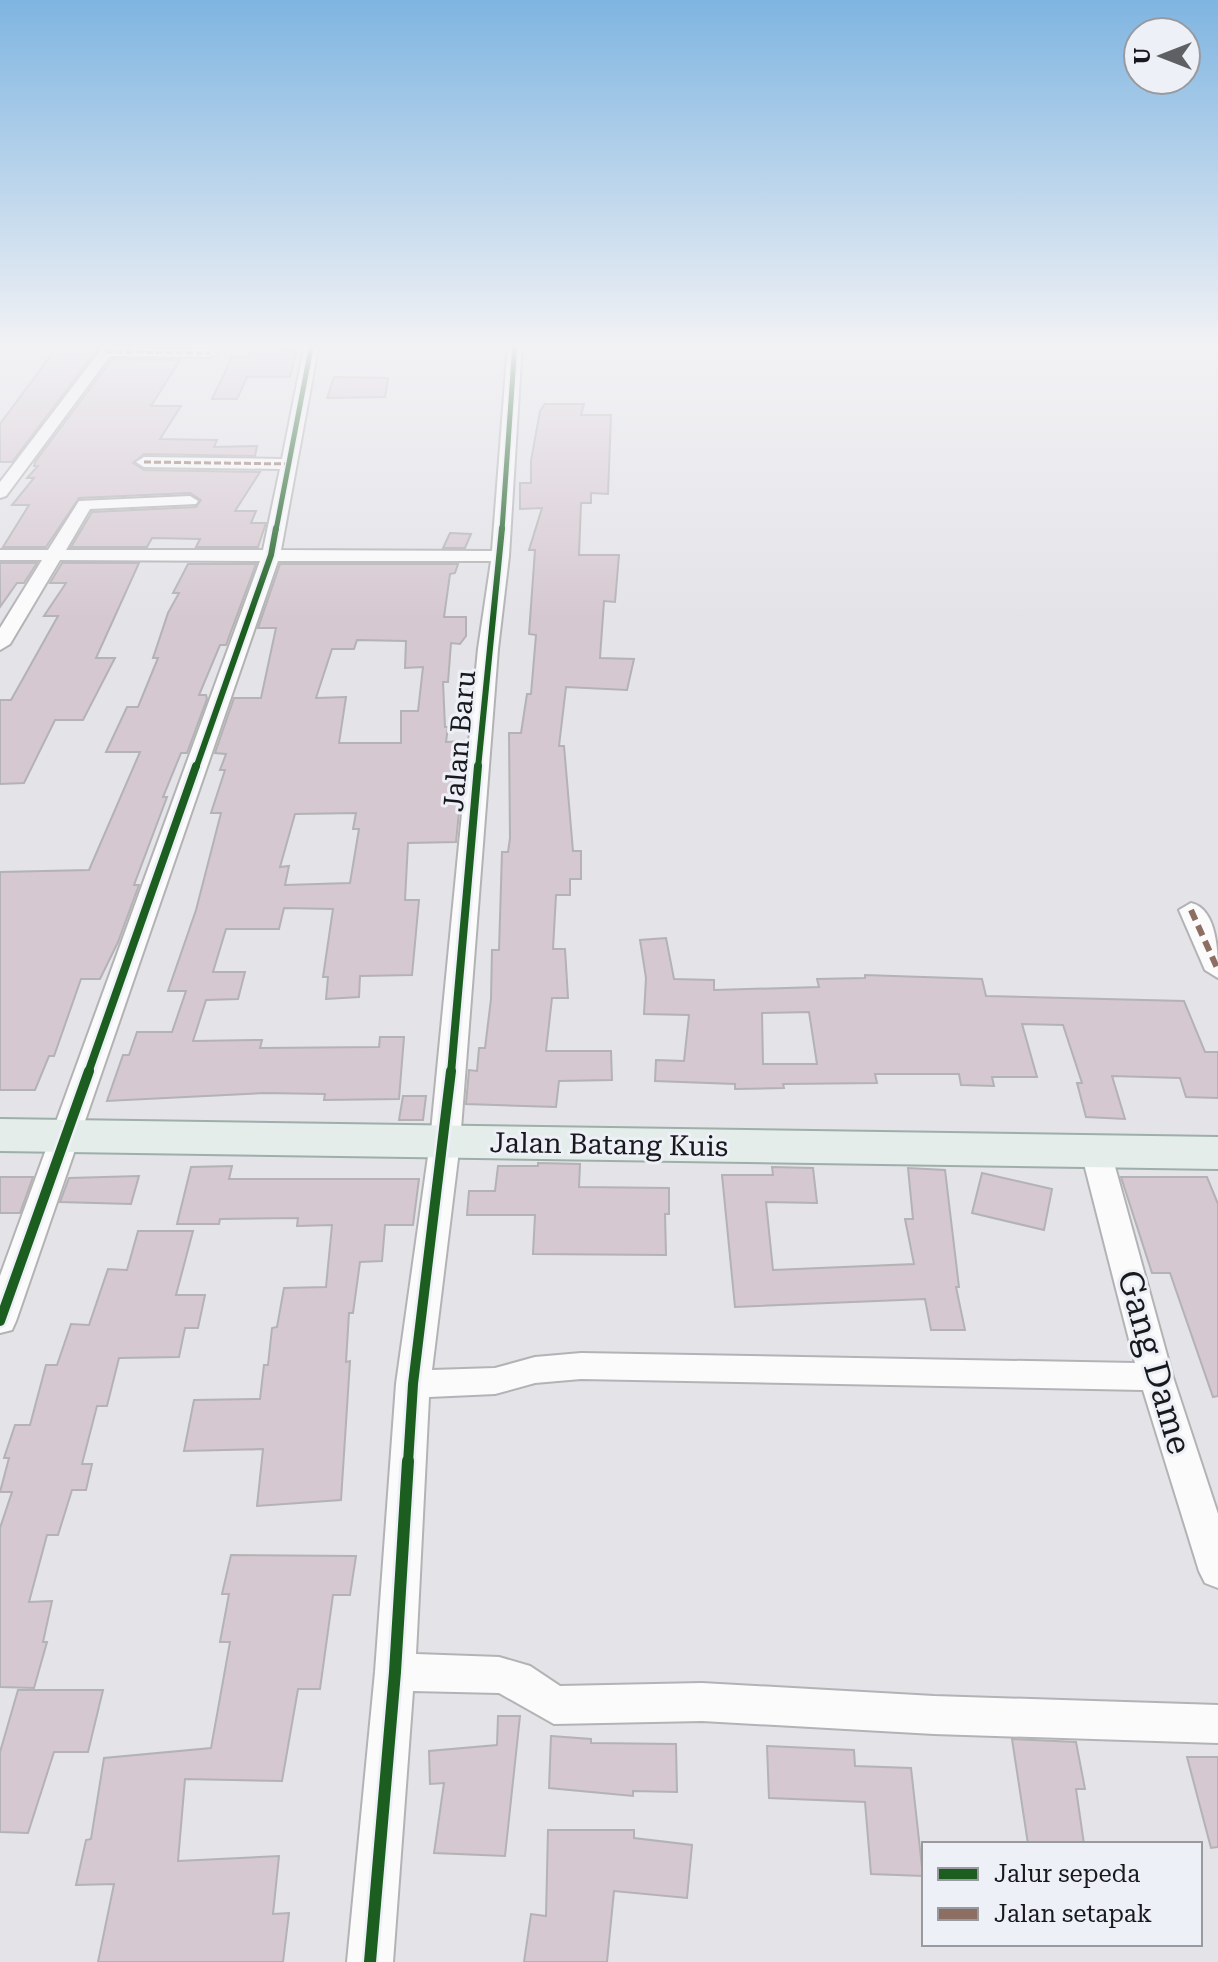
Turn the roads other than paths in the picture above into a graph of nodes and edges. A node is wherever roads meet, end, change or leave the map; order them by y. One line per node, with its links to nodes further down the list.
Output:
1 (44, 435): 6 (street)
2 (296, 435): 5 (street)
3 (509, 435): 11 (street, Jalan Baru)
4 (144, 462): 5 (street)
5 (291, 464): 10 (street)
6 (0, 493)
7 (190, 501): 9 (street)
8 (0, 555): 9 (street)
9 (53, 555): 10 (street); 12 (street)
10 (271, 555): 11 (street); 16 (street)
11 (500, 556): 17 (street, Jalan Baru)
12 (0, 644)
13 (1191, 910): 14 (street)
14 (1218, 970)
15 (0, 1135): 16 (main road, Jalan Batang Kuis)
16 (68, 1136): 17 (main road, Jalan Batang Kuis); 20 (street)
17 (445, 1142): 18 (main road, Jalan Batang Kuis); 22 (street, Jalan Baru)
18 (1096, 1152): 19 (main road, Jalan Batang Kuis); 21 (street, Gang Dame)
19 (1218, 1153)
20 (0, 1321)
21 (1156, 1377): 22 (street); 23 (street, Gang Dame)
22 (413, 1384): 24 (street, Jalan Baru)
23 (1218, 1571)
24 (395, 1672): 25 (street); 26 (street, Jalan Baru)
25 (1218, 1724)
26 (370, 1962)

